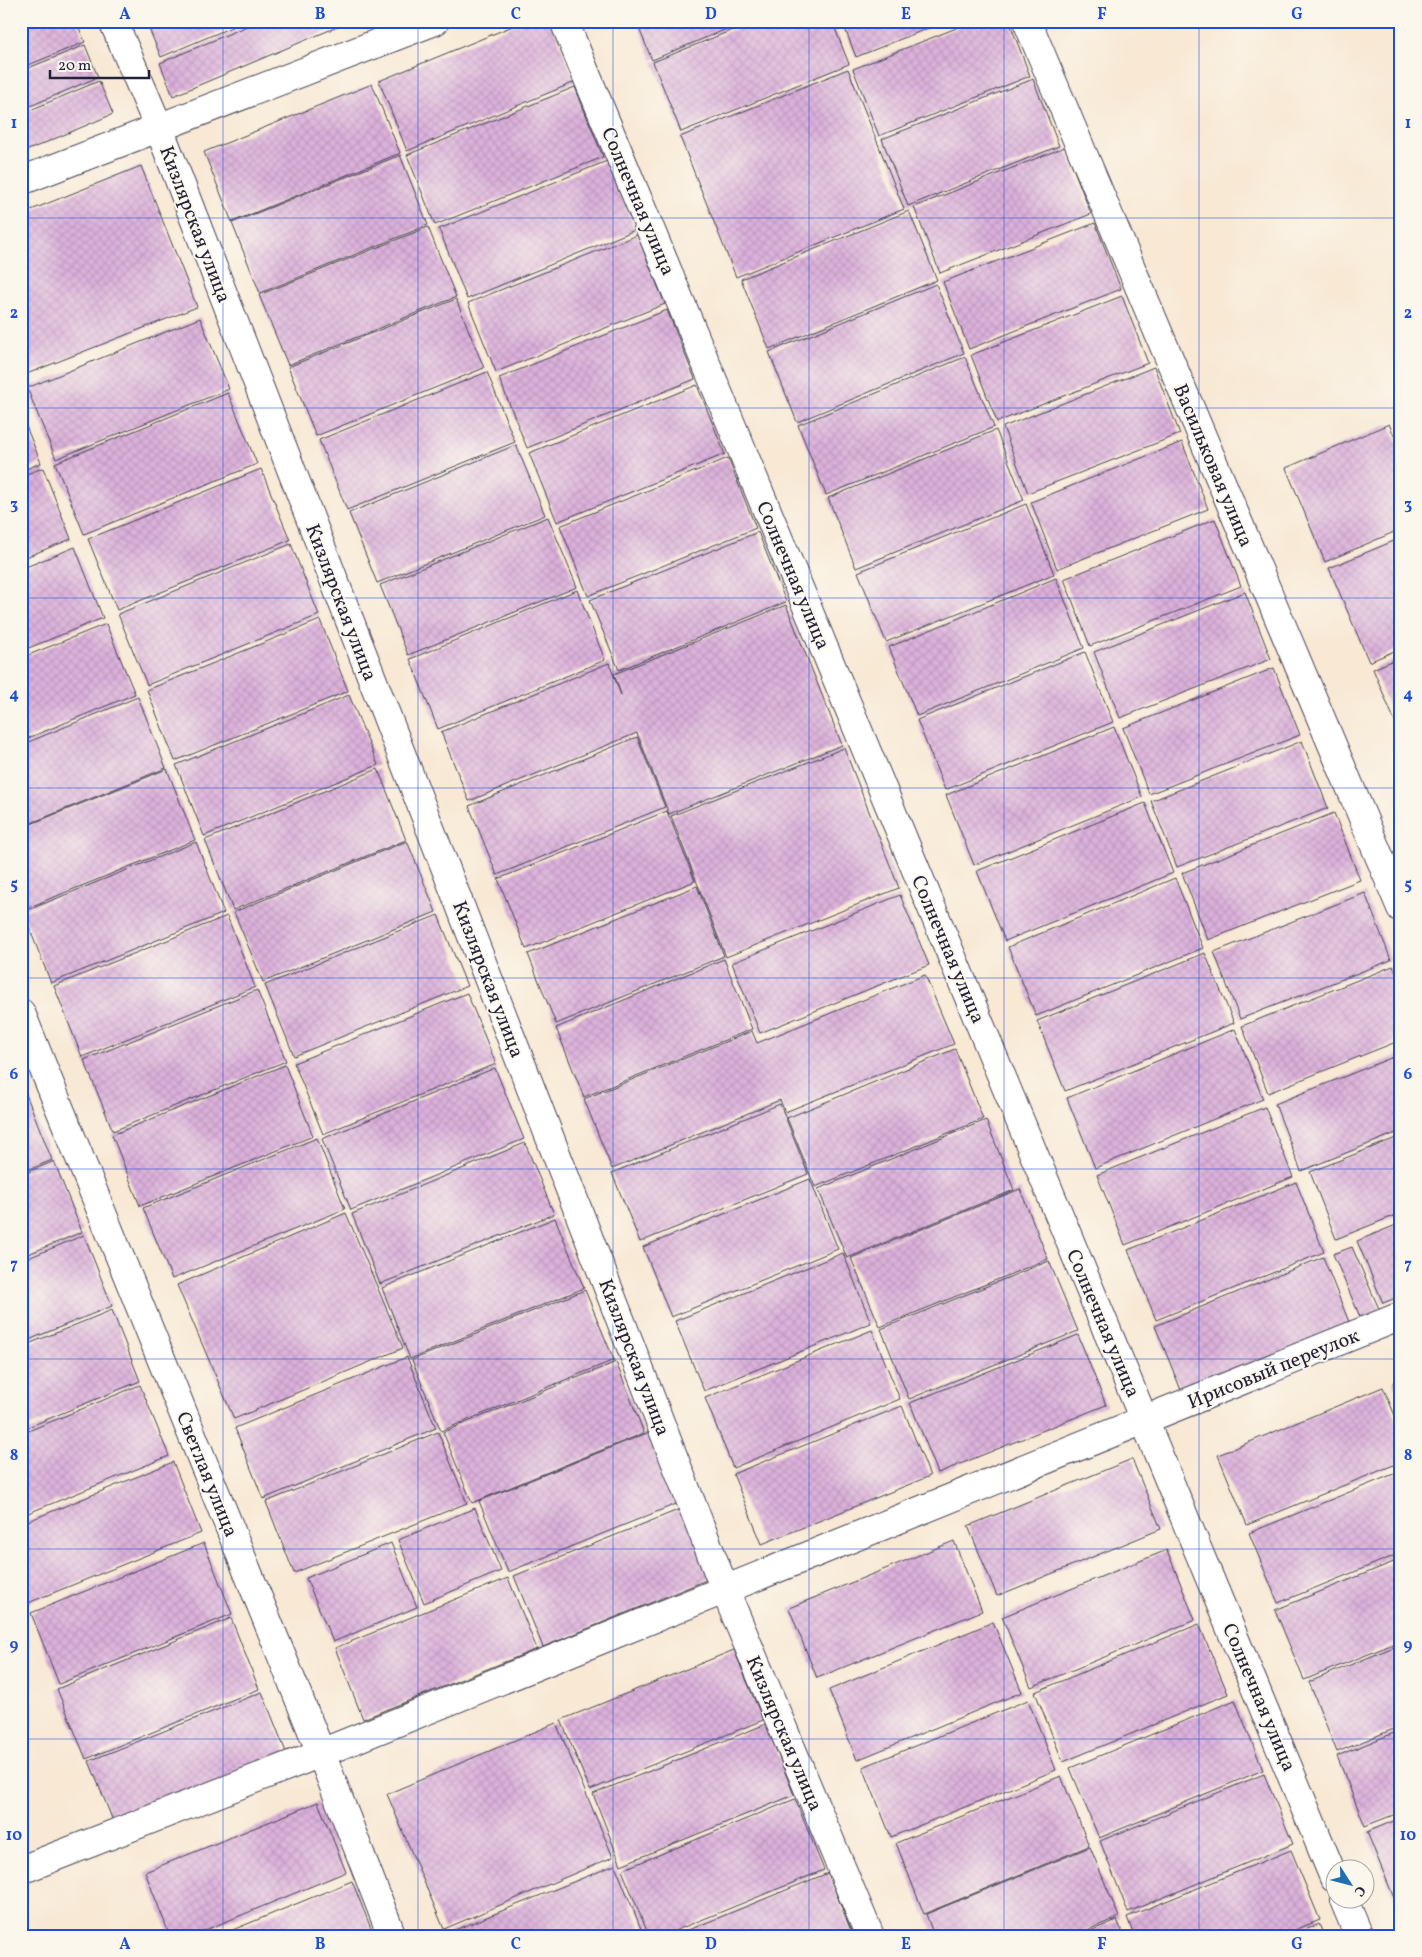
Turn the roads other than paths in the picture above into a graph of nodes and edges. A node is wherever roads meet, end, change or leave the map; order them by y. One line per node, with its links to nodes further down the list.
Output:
1 (113, 21): 5 (street, Кизлярская улица)
2 (435, 21): 5 (street)
3 (564, 21): 10 (street, Солнечная улица)
4 (1027, 21): 7 (street, Васильковая улица)
5 (159, 128): 6 (street); 11 (street, Кизлярская улица)
6 (21, 181)
7 (1401, 908)
8 (21, 1013): 12 (street, Светлая улица)
9 (1401, 1316): 10 (street, Ирисовый переулок)
10 (1145, 1420): 11 (street, Ирисовый переулок); 13 (street, Солнечная улица)
11 (725, 1590): 12 (street, Ирисовый переулок); 17 (street, Кизлярская улица)
12 (321, 1753): 14 (street, Ирисовый переулок); 16 (street, Светлая улица)
13 (1327, 1860)
14 (21, 1870)
15 (1348, 1910): 18 (street)
16 (392, 1936)
17 (870, 1936)
18 (1359, 1936)

